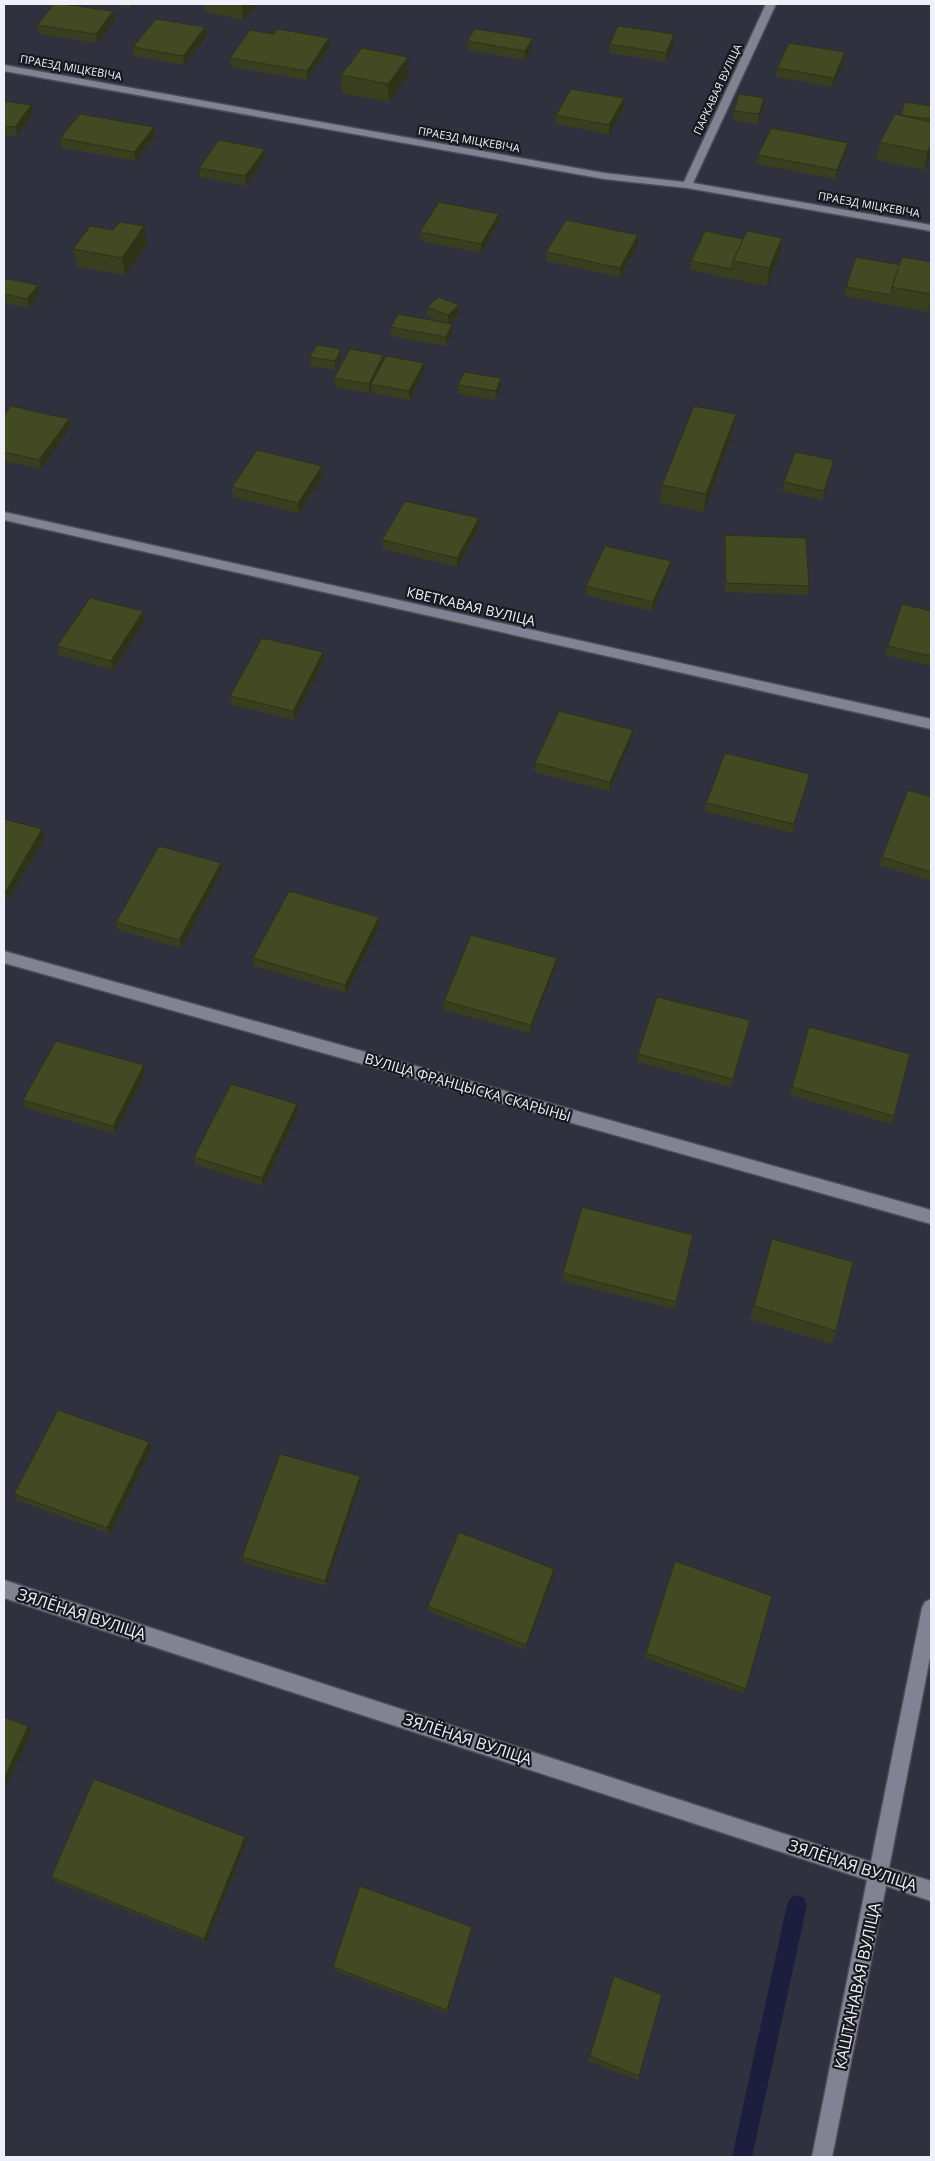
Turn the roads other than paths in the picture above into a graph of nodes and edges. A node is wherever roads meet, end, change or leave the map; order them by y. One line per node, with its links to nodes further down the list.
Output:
1 (770, 4): 3 (street, ПАРКАВАЯ ВУЛІЦА)
2 (4, 68): 3 (street, ПРАЕЗД МІЦКЕВІЧА)
3 (687, 185): 4 (street, ПРАЕЗД МІЦКЕВІЧА)
4 (931, 228)
5 (4, 516): 6 (street, КВЕТКАВАЯ ВУЛІЦА)
6 (931, 724)
7 (4, 957): 8 (street, ВУЛІЦА ФРАНЦЫСКА СКАРЫНЫ)
8 (931, 1217)
9 (4, 1589): 11 (street, ЗЯЛЁНАЯ ВУЛІЦА)
10 (931, 1608): 11 (street, КАШТАНАВАЯ ВУЛІЦА)
11 (880, 1873): 12 (street, ЗЯЛЁНАЯ ВУЛІЦА); 13 (street, КАШТАНАВАЯ ВУЛІЦА)
12 (931, 1891)
13 (822, 2157)

